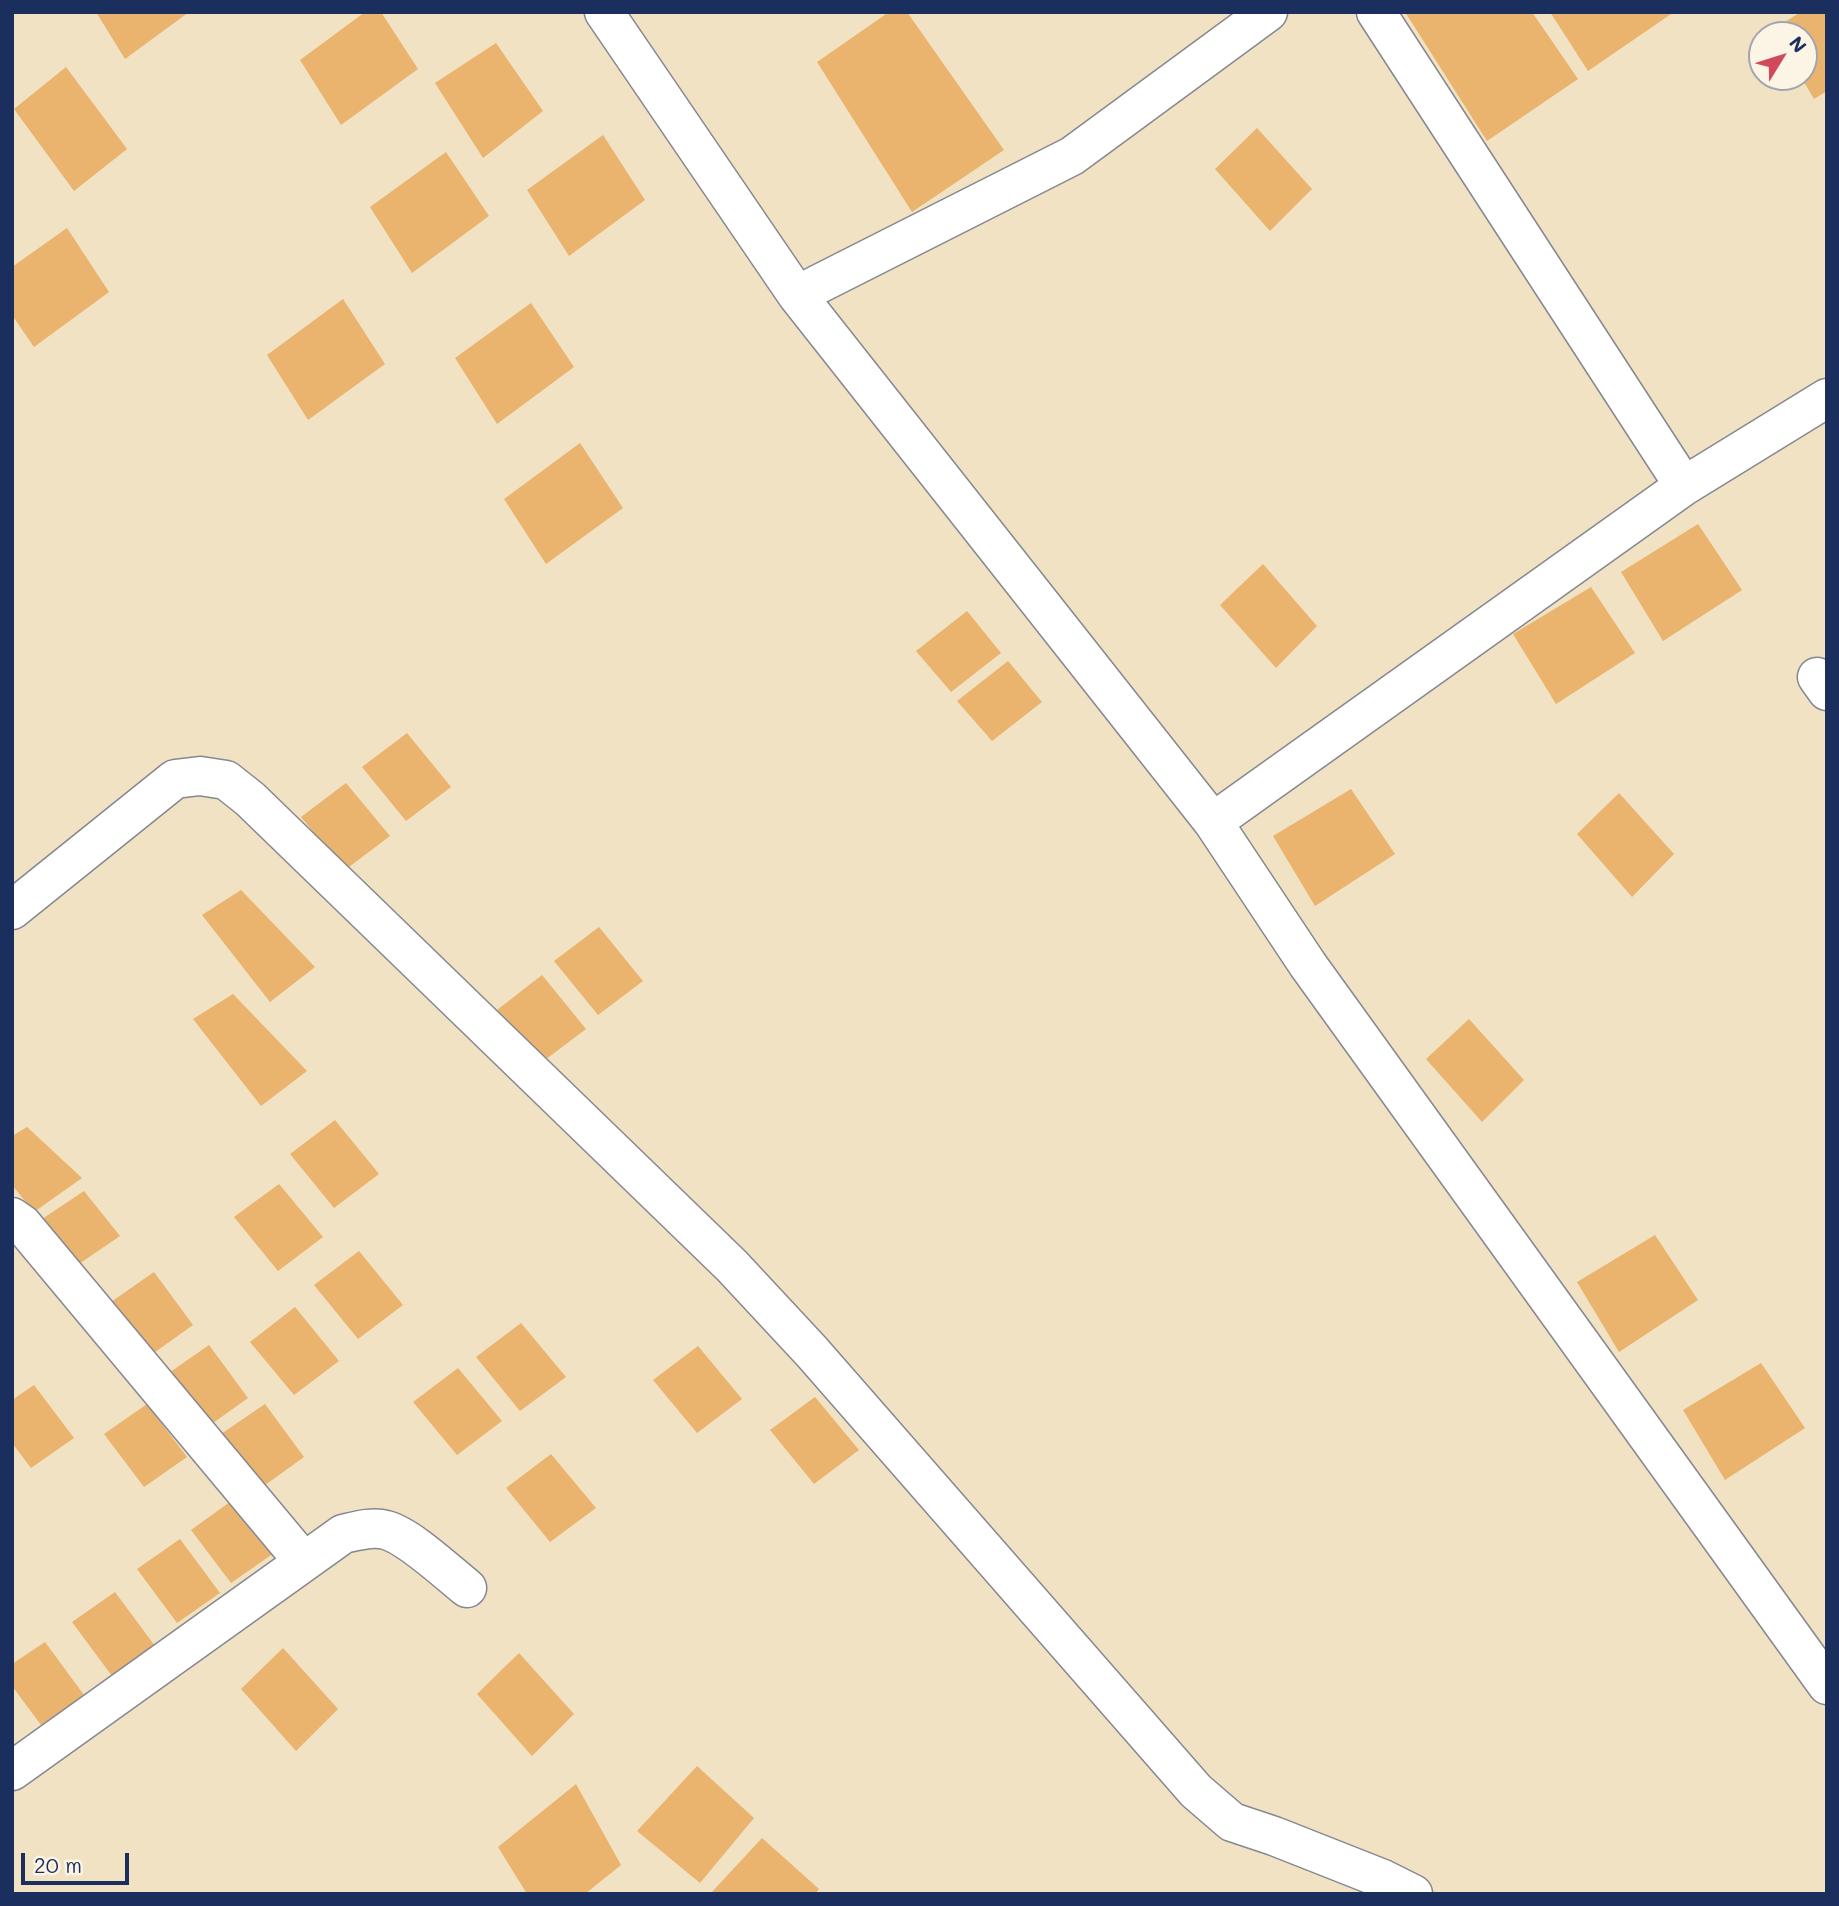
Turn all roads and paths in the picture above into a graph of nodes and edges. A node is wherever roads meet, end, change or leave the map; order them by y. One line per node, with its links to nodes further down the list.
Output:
1 (604, 12): 4 (street)
2 (1268, 12): 4 (street)
3 (1376, 12): 6 (street)
4 (797, 295): 7 (street)
5 (1827, 398): 6 (street)
6 (1684, 486): 7 (street)
7 (1213, 822): 12 (street)
8 (12, 910): 14 (street)
9 (12, 1217): 10 (street)
10 (304, 1562): 11 (street); 13 (street)
11 (467, 1588)
12 (1827, 1685)
13 (12, 1770)
14 (1413, 1894)

